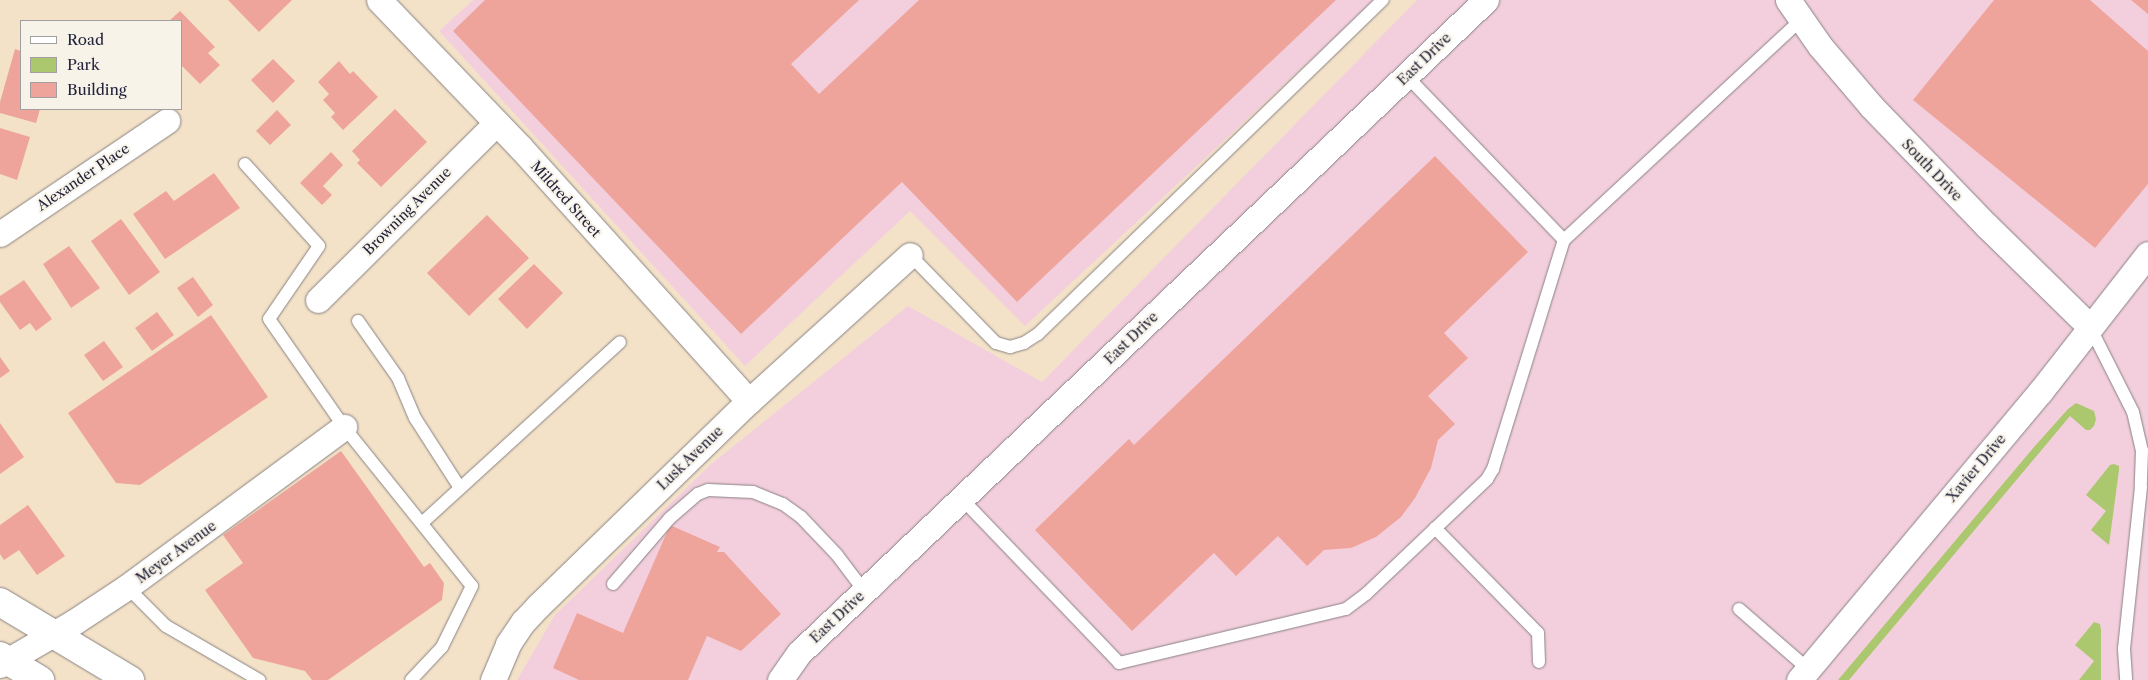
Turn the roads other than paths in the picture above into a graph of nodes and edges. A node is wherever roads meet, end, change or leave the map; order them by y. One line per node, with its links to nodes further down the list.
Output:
1 (379, 0): 7 (street, Mildred Street)
2 (1383, 0): 12 (lane)
3 (1486, 0): 5 (street, East Drive)
4 (1794, 10): 10 (lane); 15 (street, South Drive)
5 (1407, 76): 10 (lane); 20 (street, East Drive)
6 (167, 121): 9 (street, Alexander Place)
7 (496, 122): 13 (street, Browning Avenue); 17 (street, Mildred Street)
8 (245, 164): 18 (lane)
9 (0, 234)
10 (1564, 240): 22 (lane)
11 (2148, 254): 15 (street, Xavier Drive)
12 (910, 255): 17 (street, Lusk Avenue)
13 (318, 300)
14 (358, 321): 19 (lane)
15 (2090, 327): 31 (street, Xavier Drive); 38 (lane)
16 (620, 342): 19 (lane)
17 (749, 401): 36 (street, Lusk Avenue)
18 (344, 428): 21 (lane); 24 (street, Meyer Avenue)
19 (460, 488): 21 (lane)
20 (962, 499): 22 (lane); 25 (street, East Drive)
21 (422, 523): 35 (lane)
22 (1435, 528): 30 (lane)
23 (613, 584): 25 (lane)
24 (127, 587): 28 (street, Meyer Avenue); 34 (lane)
25 (865, 592): 37 (street, East Drive)
26 (0, 602): 28 (street)
27 (1739, 608): 31 (lane)
28 (52, 634): 29 (street, Meyer Avenue); 33 (street)
29 (2, 660): 32 (street)
30 (1539, 662)
31 (1803, 675)
32 (40, 680)
33 (130, 680)
34 (259, 680)
35 (411, 680)
36 (493, 680)
37 (780, 680)
38 (2126, 680)

